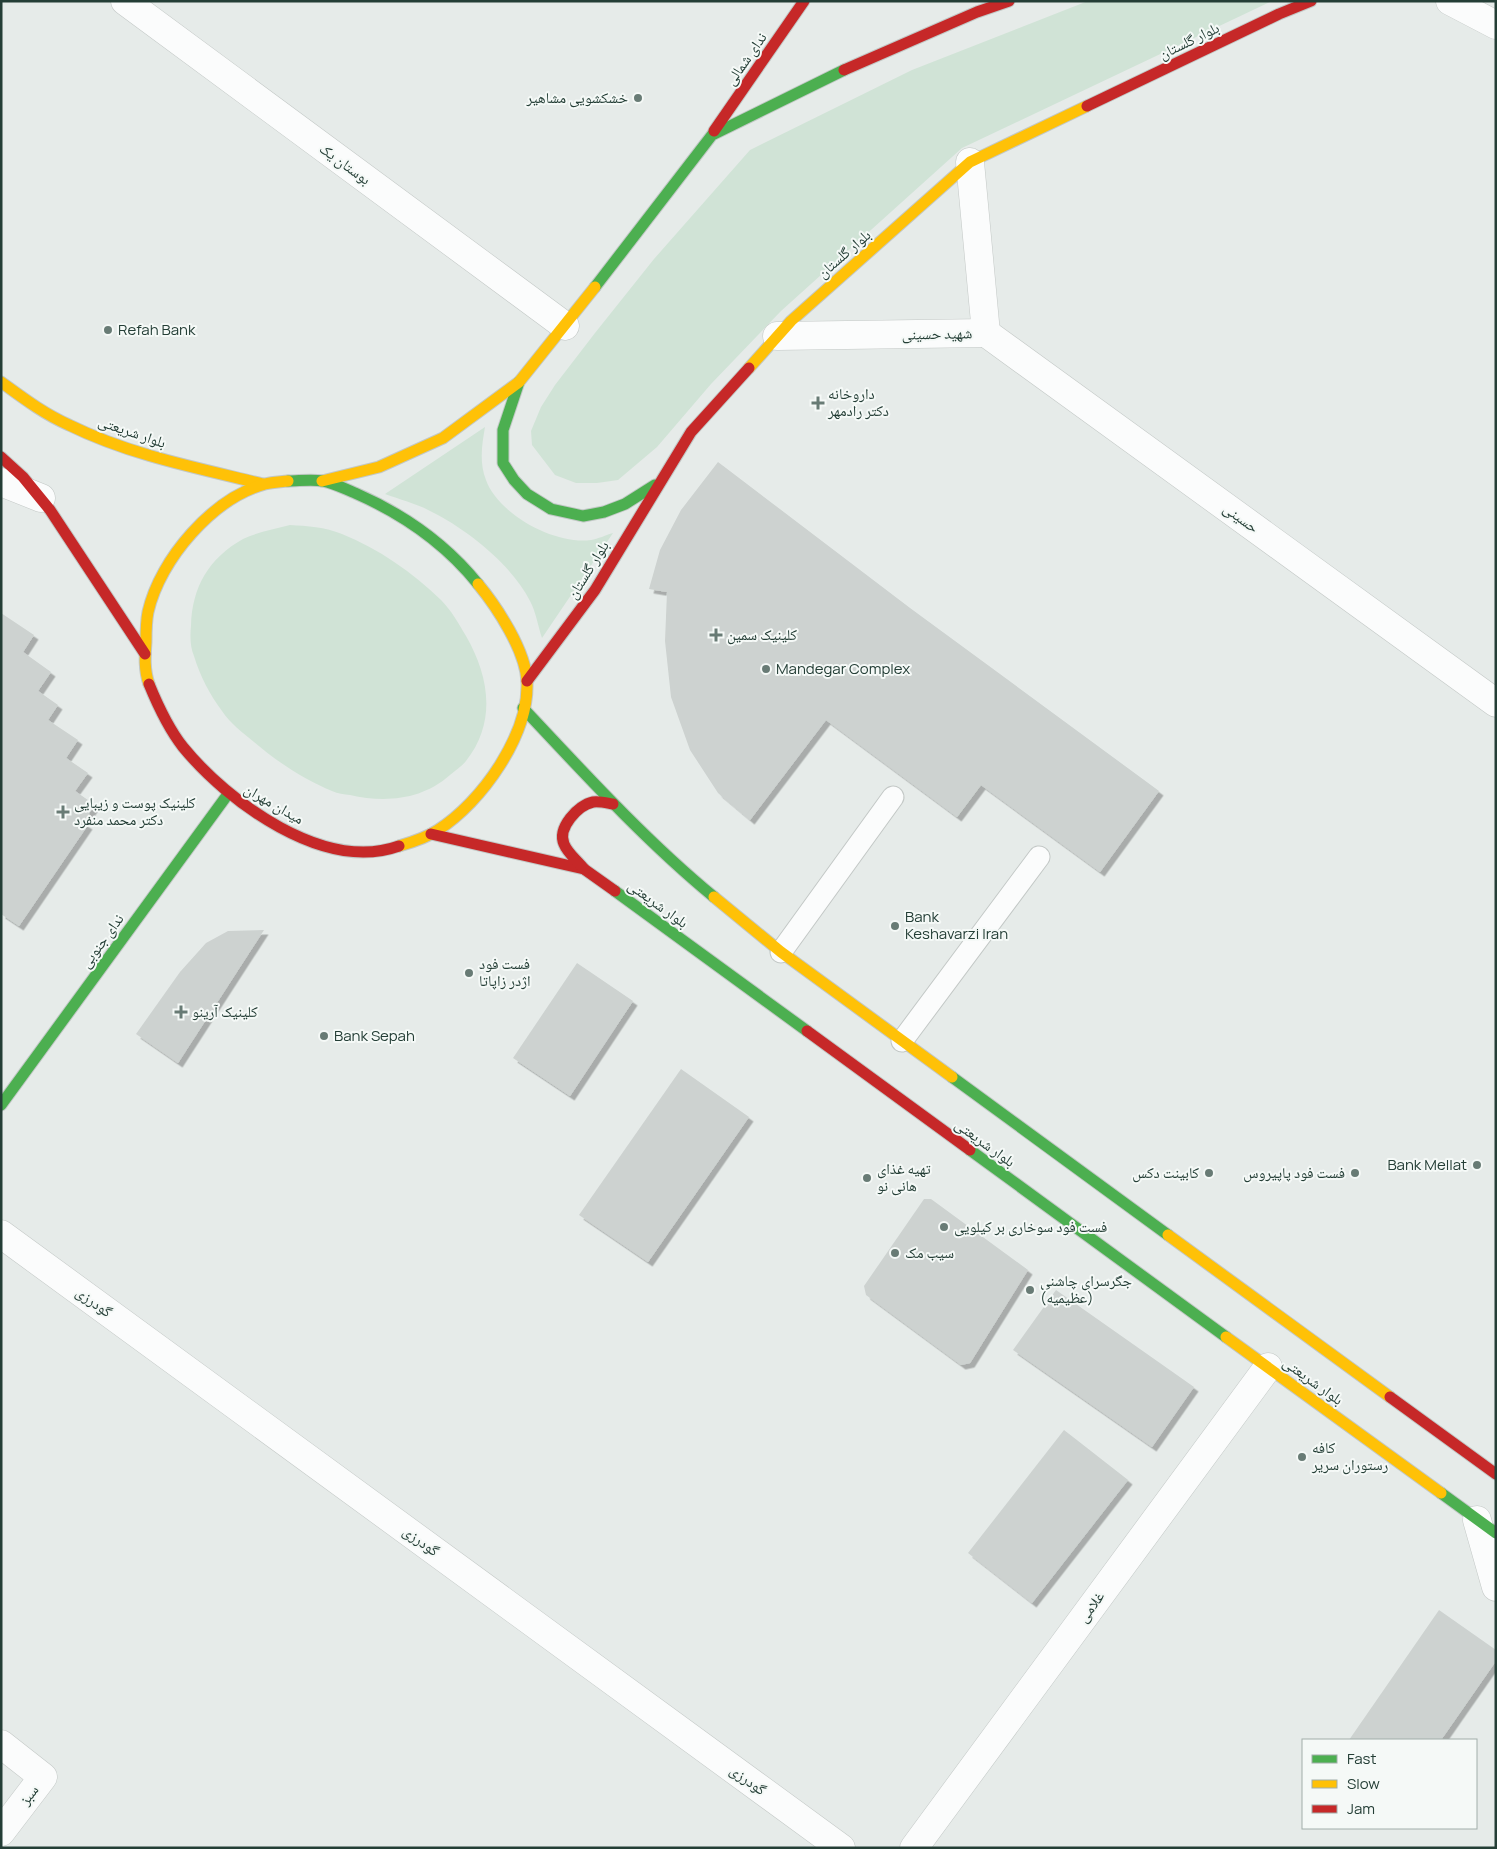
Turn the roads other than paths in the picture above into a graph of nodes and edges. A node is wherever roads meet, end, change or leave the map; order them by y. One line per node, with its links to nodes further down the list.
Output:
1 (125, 1): 9 (street, بوستان یک)
2 (804, 1): 7 (main road, ندای شمالی)
3 (1009, 1): 7 (main road)
4 (1311, 1): 8 (main road, بلوار گلستان)
5 (1450, 1): 6 (street)
6 (1496, 25)
7 (712, 134): 9 (main road)
8 (970, 162): 10 (street, شهید حسینی); 11 (main road, بلوار گلستان)
9 (565, 326): 13 (main road)
10 (986, 333): 11 (street, شهید حسینی); 22 (street, حسینی)
11 (777, 336): 18 (main road, بلوار گلستان)
12 (1, 382): 17 (main road, بلوار شریعتی)
13 (519, 382): 15 (main road); 18 (main road)
14 (1, 457): 19 (main road)
15 (322, 481): 17 (main road, میدان مهران); 21 (main road, میدان مهران)
16 (1, 482): 19 (street)
17 (263, 484): 20 (main road, میدان مهران)
18 (658, 484): 21 (main road, بلوار گلستان)
19 (41, 498): 20 (main road)
20 (145, 654): 24 (main road, میدان مهران)
21 (527, 681): 23 (main road, میدان مهران)
22 (1496, 703)
23 (523, 708): 26 (main road); 27 (main road, میدان مهران)
24 (228, 794): 27 (main road, میدان مهران); 32 (main road, ندای جنوبی)
25 (893, 797): 30 (lane)
26 (613, 804): 29 (main road); 30 (main road)
27 (431, 834): 29 (main road, بلوار شریعتی)
28 (1039, 858): 31 (lane)
29 (584, 869): 34 (main road, بلوار شریعتی)
30 (781, 952): 31 (main road)
31 (902, 1040): 35 (main road)
32 (1, 1105)
33 (1, 1234): 40 (street, گودرزی)
34 (1268, 1367): 36 (main road, بلوار شریعتی); 41 (street, غلامی)
35 (1496, 1474)
36 (1486, 1526): 37 (street)
37 (1496, 1587)
38 (1, 1744): 39 (street, سبز)
39 (1, 1832)
40 (841, 1848)
41 (914, 1848)

